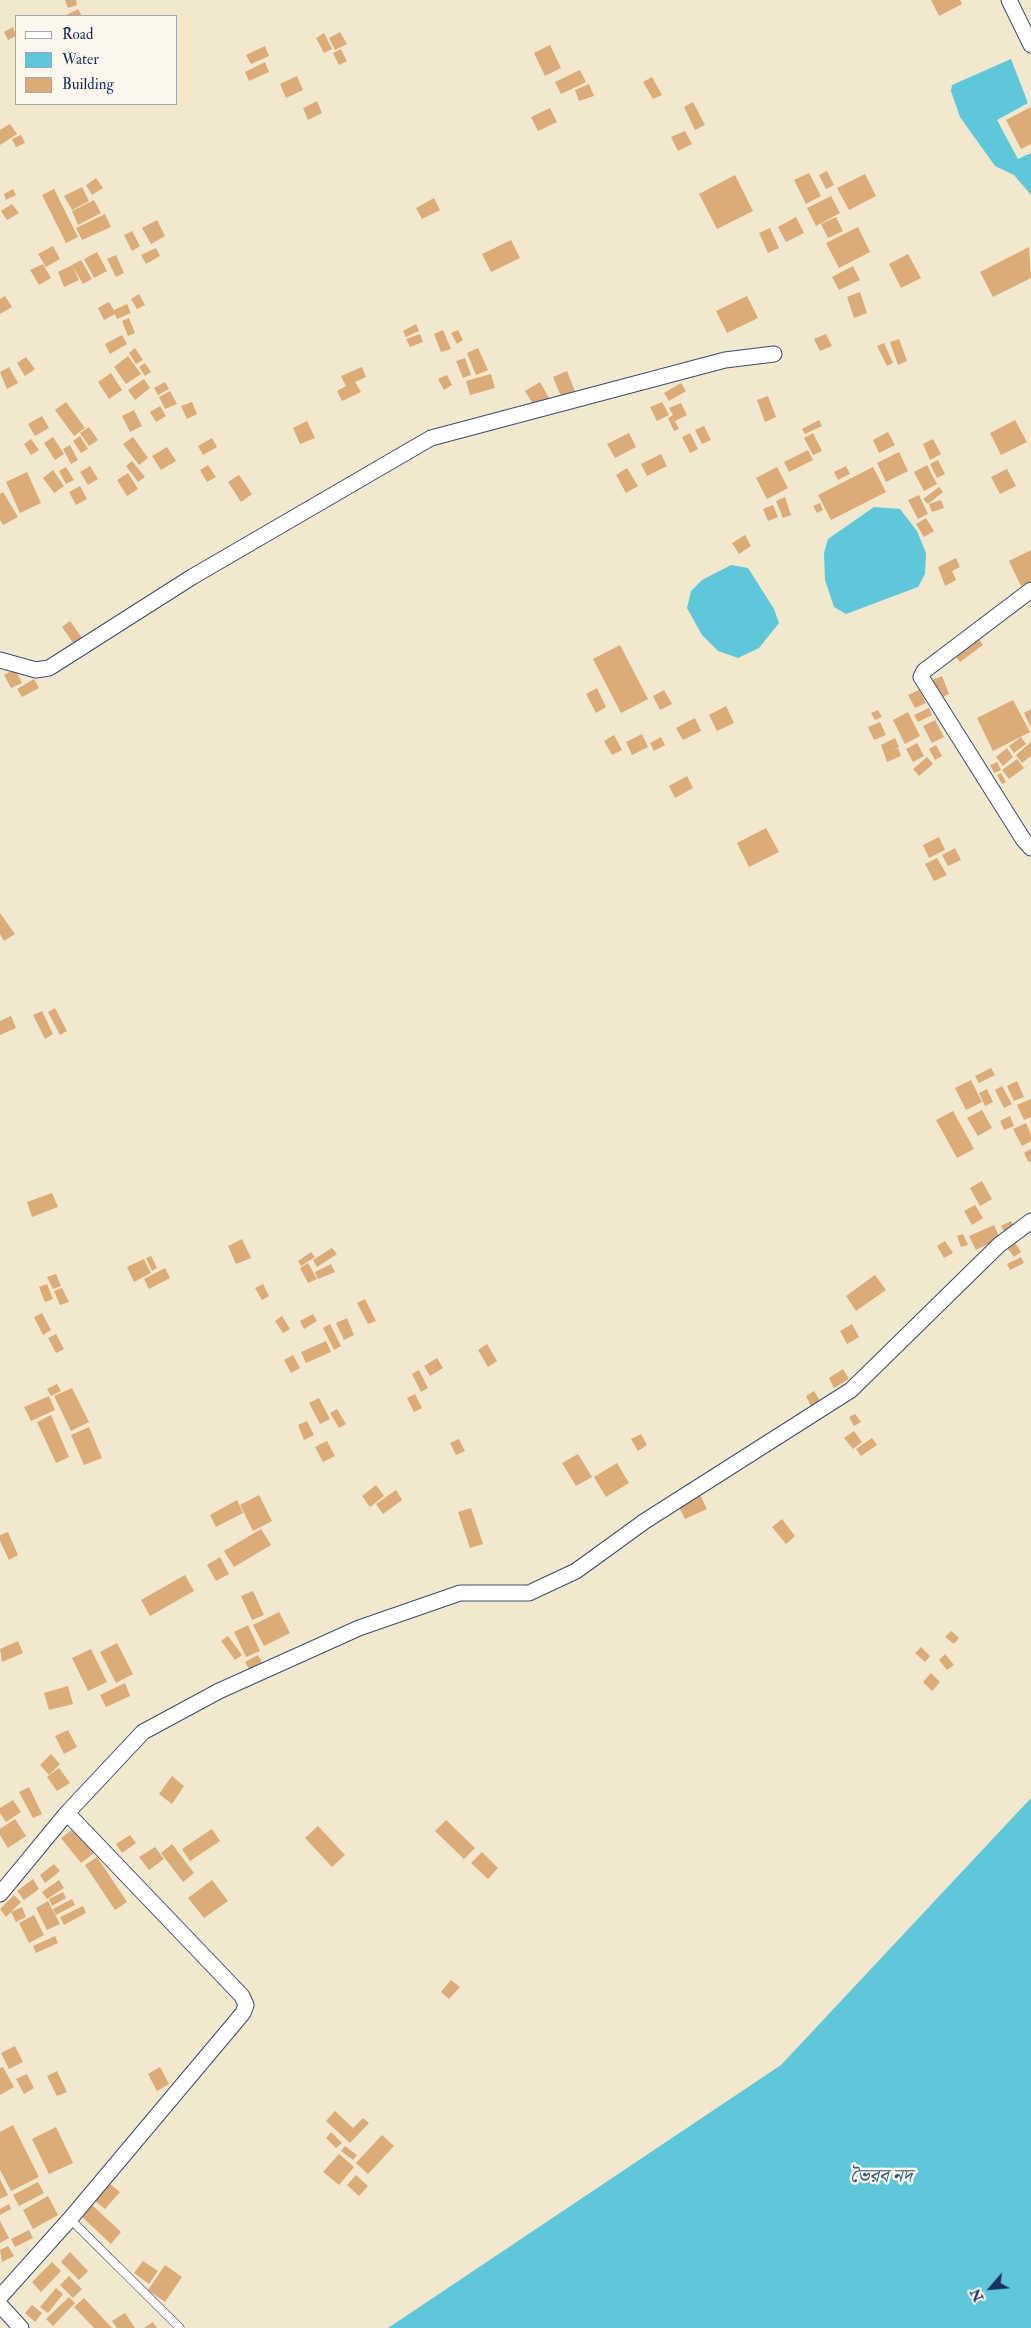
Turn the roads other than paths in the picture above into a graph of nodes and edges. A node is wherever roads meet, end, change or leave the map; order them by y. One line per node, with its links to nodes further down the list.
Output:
1 (1009, 0): 2 (street)
2 (1031, 45)
3 (774, 354): 5 (street)
4 (1031, 590): 6 (street)
5 (0, 660)
6 (1031, 848)
7 (1031, 1221): 8 (street)
8 (67, 1813): 9 (street); 10 (street)
9 (0, 1894)
10 (70, 2219): 11 (street); 14 (lane)
11 (0, 2297)
12 (0, 2305): 13 (street)
13 (21, 2328)
14 (180, 2328)

